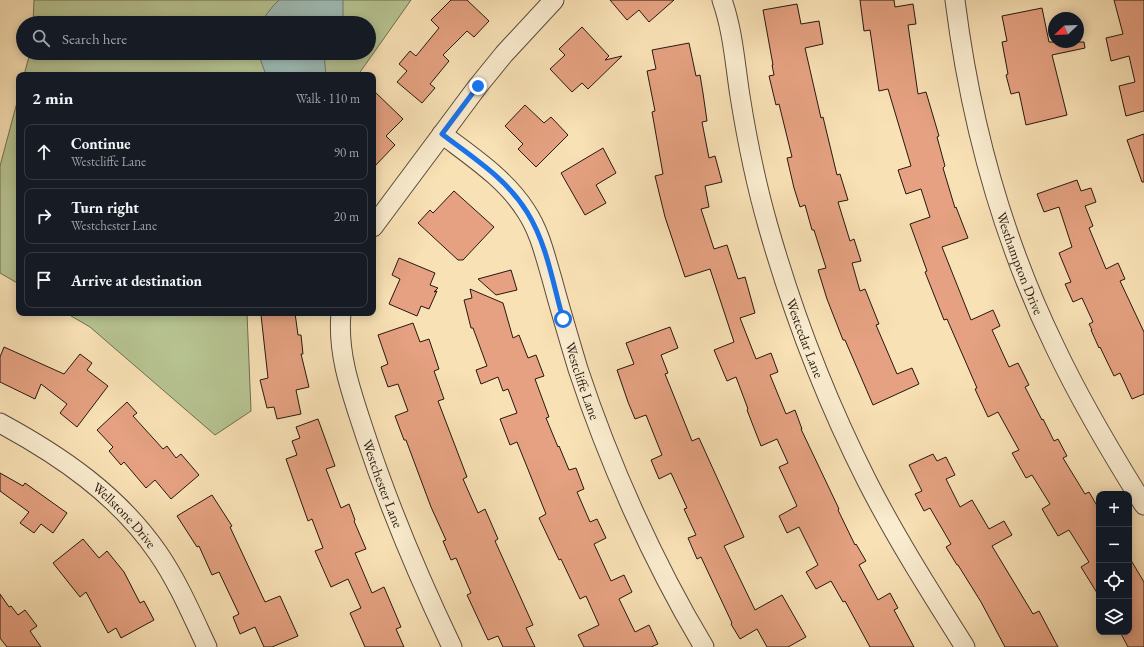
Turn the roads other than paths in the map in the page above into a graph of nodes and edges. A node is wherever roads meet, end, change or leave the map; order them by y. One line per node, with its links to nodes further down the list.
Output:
1 (554, 0): 4 (street)
2 (722, 0): 12 (street, Westcedar Lane)
3 (955, 0): 8 (street, Westhampton Drive)
4 (442, 134): 5 (street); 11 (street, Westcliffe Lane)
5 (376, 223)
6 (341, 316): 10 (street, Westchester Lane)
7 (0, 423): 9 (street, Wellstone Drive)
8 (1144, 505)
9 (207, 647)
10 (452, 647)
11 (704, 647)
12 (965, 647)

